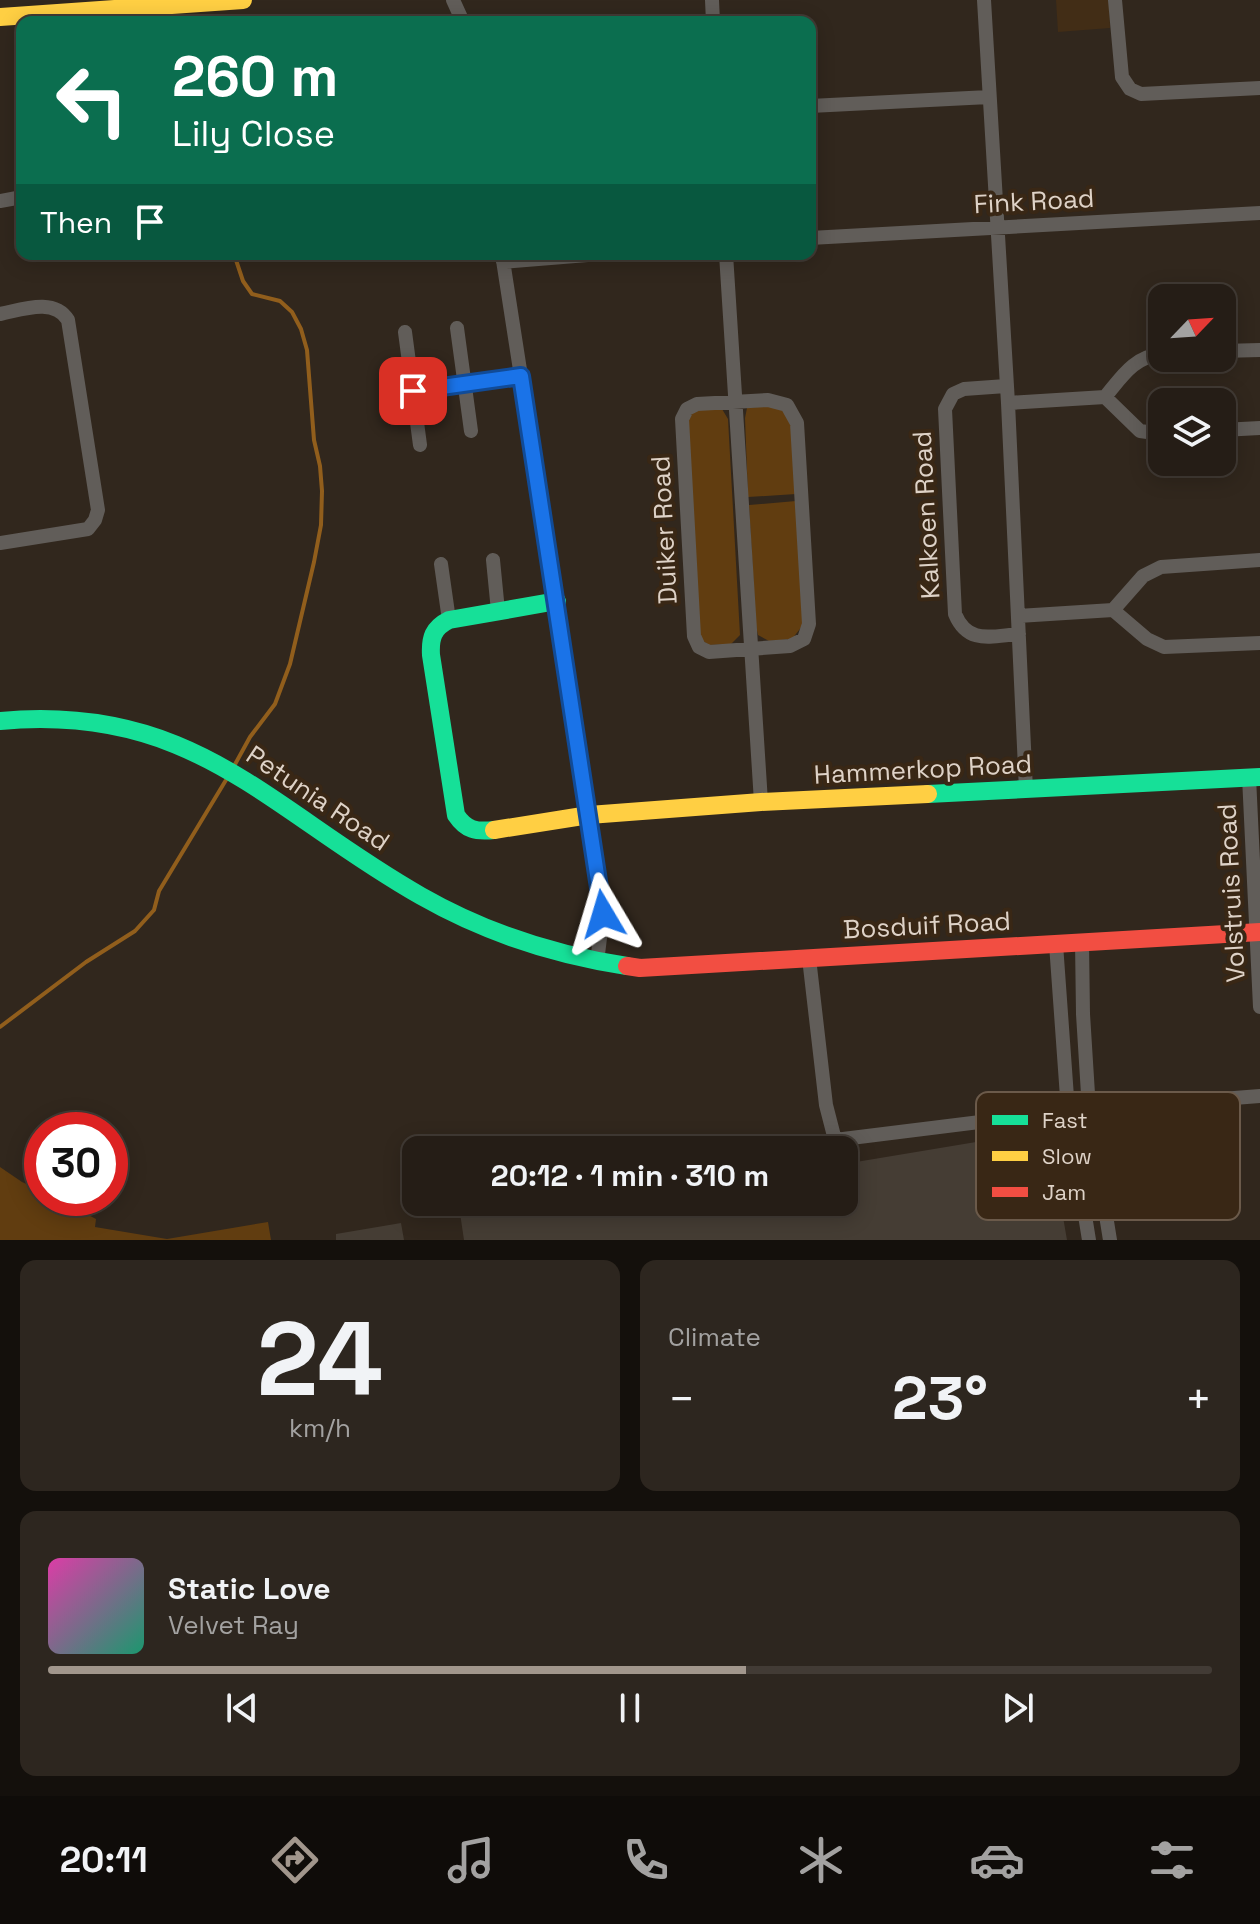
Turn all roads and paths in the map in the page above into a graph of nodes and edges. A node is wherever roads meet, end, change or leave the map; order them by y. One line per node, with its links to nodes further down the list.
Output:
1 (243, 0): 4 (street)
2 (984, 0): 7 (street)
3 (1115, 0): 6 (street)
4 (163, 4): 5 (street)
5 (24, 16)
6 (1260, 88)
7 (989, 97): 8 (street); 10 (street)
8 (816, 106)
9 (1260, 213): 10 (street, Fink Road)
10 (996, 226): 11 (street, Fink Road); 22 (street)
11 (816, 238)
12 (502, 260): 20 (street)
13 (726, 260): 25 (street)
14 (0, 314): 32 (street)
15 (457, 328): 21 (street)
16 (405, 332): 23 (street)
17 (1260, 350): 18 (street)
18 (1236, 351)
19 (1148, 356): 24 (street)
20 (521, 376): 21 (street); 36 (street)
21 (464, 384): 23 (street); 29 (street)
22 (1006, 386): 26 (street); 41 (street, Kalkoen Road)
23 (413, 391): 31 (street)
24 (1105, 397): 26 (street); 30 (street)
25 (737, 401): 43 (street); 43 (street, Duiker Road); 43 (street, Duiker Road)
26 (1008, 403): 39 (street)
27 (1260, 428): 28 (street)
28 (1236, 429)
29 (471, 431)
30 (1148, 432)
31 (420, 445)
32 (0, 543)
33 (493, 560): 38 (street)
34 (1260, 560): 37 (street)
35 (441, 564): 40 (street)
36 (557, 601): 38 (street); 48 (street)
37 (1113, 610): 39 (street); 42 (street)
38 (498, 611): 40 (street)
39 (1018, 616): 41 (street)
40 (449, 620): 48 (street, Hammerkop Road)
41 (1019, 634): 46 (street)
42 (1260, 643)
43 (751, 650): 47 (street)
44 (0, 721): 53 (street, Petunia Road)
45 (1255, 777): 46 (street, Hammerkop Road); 49 (street, Volstruis Road)
46 (1026, 790): 47 (street, Hammerkop Road)
47 (761, 802): 48 (street, Hammerkop Road)
48 (589, 815): 53 (street)
49 (1259, 932): 50 (street, Bosduif Road); 54 (street, Volstruis Road)
50 (1082, 942): 51 (street, Bosduif Road); 56 (street)
51 (1056, 944): 52 (street, Bosduif Road); 55 (street)
52 (809, 958): 53 (street, Bosduif Road); 59 (street)
53 (597, 962)
54 (1260, 1007)
55 (1067, 1092)
56 (1088, 1092)
57 (1260, 1096): 58 (street)
58 (1240, 1098)
59 (976, 1122)
60 (1086, 1220): 62 (street)
61 (1107, 1220): 63 (street)
62 (1089, 1240)
63 (1110, 1240)

